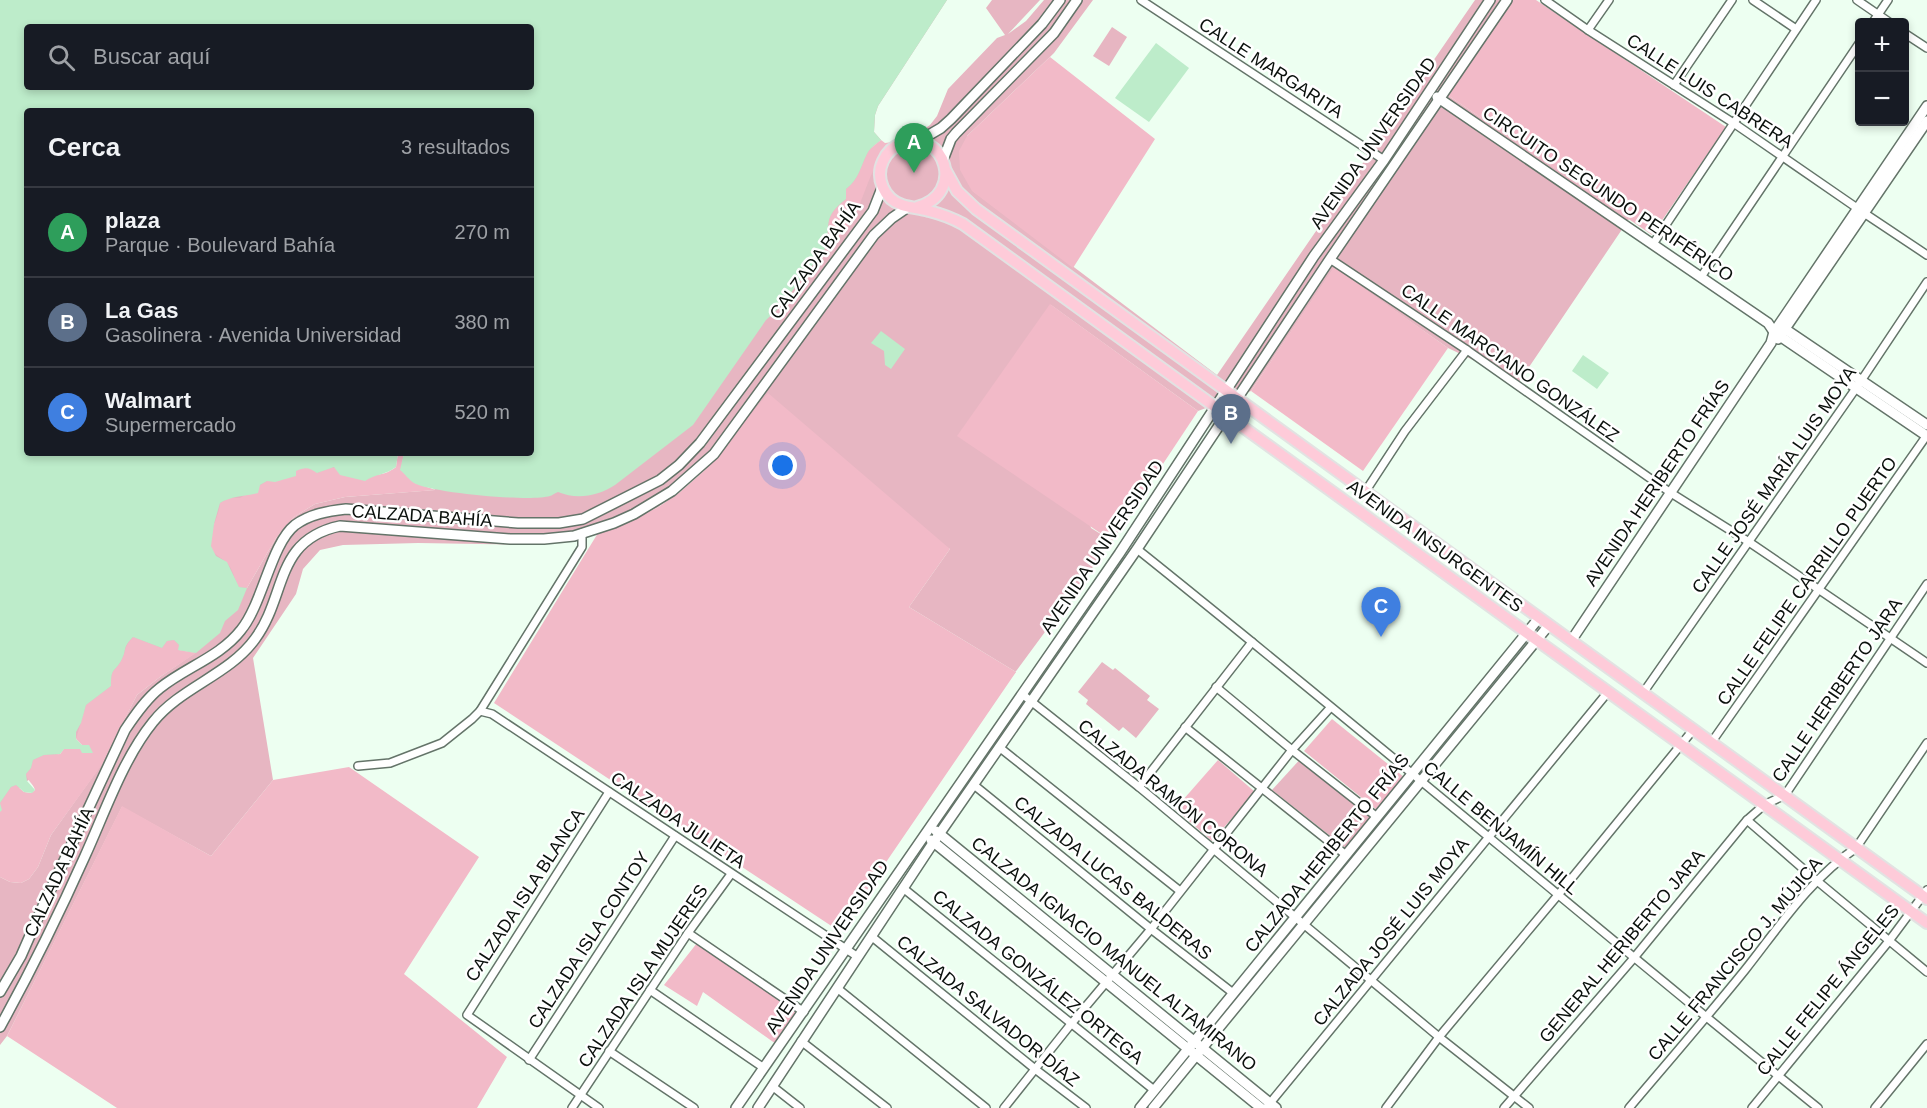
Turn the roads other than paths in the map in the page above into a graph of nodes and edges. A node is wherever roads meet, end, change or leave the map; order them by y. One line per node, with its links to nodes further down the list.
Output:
1 (1060, 0): 27 (main road)
2 (1077, 0): 30 (main road)
3 (1141, 0): 29 (street, CALLE MARGARITA)
4 (1490, 0): 22 (main road, AVENIDA UNIVERSIDAD)
5 (1507, 0): 23 (main road, AVENIDA UNIVERSIDAD)
6 (1545, 0): 17 (street, CALLE LUIS CABRERA)
7 (1609, 0): 17 (street)
8 (1732, 0): 21 (street)
9 (1754, 0): 16 (street)
10 (1816, 0): 16 (street)
11 (1857, 0): 13 (street)
12 (1888, 0): 13 (street)
13 (1878, 15): 14 (street); 15 (street)
14 (1876, 18)
15 (1883, 18)
16 (1796, 29): 26 (street)
17 (1588, 30): 21 (street, CALLE LUIS CABRERA)
18 (1909, 36): 19 (street)
19 (1927, 48)
20 (1855, 50): 28 (street)
21 (1674, 85): 26 (street, CALLE LUIS CABRERA)
22 (1430, 93): 23 (main road, CIRCUITO SEGUNDO PERIFÉRICO); 29 (main road, AVENIDA UNIVERSIDAD)
23 (1440, 99): 34 (main road, CIRCUITO SEGUNDO PERIFÉRICO); 36 (main road, AVENIDA UNIVERSIDAD)
24 (1927, 106): 33 (main road, AVENIDA HERIBERTO FRÍAS)
25 (1927, 121): 33 (main road, AVENIDA HERIBERTO FRÍAS)
26 (1735, 124): 28 (street, CALLE LUIS CABRERA); 34 (street)
27 (917, 142): 30 (main road); 31 (main road)
28 (1784, 156): 33 (street, CALLE LUIS CABRERA); 37 (street)
29 (1384, 160): 44 (main road, AVENIDA UNIVERSIDAD)
30 (945, 165): 32 (main road); 39 (main road, AVENIDA INSURGENTES)
31 (882, 188): 32 (main road); 52 (main road, CALZADA BAHÍA)
32 (912, 207): 40 (main road, AVENIDA INSURGENTES); 54 (main road, CALZADA BAHÍA)
33 (1861, 211): 35 (street, CALLE LUIS CABRERA); 41 (main road, AVENIDA HERIBERTO FRÍAS)
34 (1653, 244): 37 (main road, CIRCUITO SEGUNDO PERIFÉRICO)
35 (1927, 255)
36 (1330, 259): 42 (street, CALLE MARCIANO GONZÁLEZ); 45 (main road, AVENIDA UNIVERSIDAD)
37 (1701, 277): 41 (main road, CIRCUITO SEGUNDO PERIFÉRICO)
38 (1927, 282): 43 (street, CALLE JOSÉ MARÍA LUIS MOYA)
39 (1110, 307): 40 (main road); 44 (main road, AVENIDA INSURGENTES)
40 (1096, 321): 46 (main road, AVENIDA INSURGENTES)
41 (1780, 331): 43 (main road); 51 (main road, AVENIDA HERIBERTO FRÍAS)
42 (1467, 350): 50 (street); 51 (street, CALLE MARCIANO GONZÁLEZ)
43 (1859, 384): 48 (main road); 49 (main road); 55 (street, CALLE JOSÉ MARÍA LUIS MOYA)
44 (1226, 391): 45 (main road, AVENIDA INSURGENTES); 46 (main road, AVENIDA UNIVERSIDAD)
45 (1238, 400): 47 (main road, AVENIDA UNIVERSIDAD); 50 (main road, AVENIDA INSURGENTES)
46 (1215, 407): 47 (main road, AVENIDA INSURGENTES); 70 (main road, AVENIDA UNIVERSIDAD)
47 (1227, 416): 56 (main road, AVENIDA UNIVERSIDAD); 61 (main road, AVENIDA INSURGENTES)
48 (1927, 425)
49 (1927, 436): 58 (street, CALLE FELIPE CARRILLO PUERTO)
50 (1365, 492): 59 (main road, AVENIDA INSURGENTES)
51 (1671, 493): 55 (street, CALLE MARCIANO GONZÁLEZ); 64 (main road, AVENIDA HERIBERTO FRÍAS)
52 (438, 516): 53 (main road); 108 (main road, CALZADA BAHÍA)
53 (438, 533): 54 (main road, CALZADA BAHÍA); 110 (main road, CALZADA BAHÍA)
54 (582, 533): 73 (street)
55 (1749, 542): 58 (street, CALLE MARCIANO GONZÁLEZ); 69 (street, CALLE JOSÉ MARÍA LUIS MOYA)
56 (1137, 549): 65 (street, CALLE BENJAMÍN HILL); 71 (main road, AVENIDA UNIVERSIDAD)
57 (1927, 584): 62 (street, CALLE HERIBERTO JARA)
58 (1820, 591): 62 (street, CALLE MARCIANO GONZÁLEZ); 76 (street, CALLE FELIPE CARRILLO PUERTO)
59 (1539, 618): 60 (main road, AVENIDA INSURGENTES); 61 (main road, CALZADA HERIBERTO FRÍAS)
60 (1549, 625): 63 (main road, CALZADA HERIBERTO FRÍAS); 64 (main road, AVENIDA INSURGENTES)
61 (1527, 633): 63 (main road, AVENIDA INSURGENTES); 82 (main road, CALZADA HERIBERTO FRÍAS)
62 (1891, 639): 66 (street, CALLE MARCIANO GONZÁLEZ); 88 (street, CALLE HERIBERTO JARA)
63 (1536, 640): 68 (main road, AVENIDA INSURGENTES); 83 (main road, CALZADA HERIBERTO FRÍAS)
64 (1571, 641): 69 (main road, AVENIDA INSURGENTES)
65 (1252, 642): 67 (street); 72 (street, CALLE BENJAMÍN HILL)
66 (1927, 663)
67 (1216, 687): 74 (street); 80 (street)
68 (1608, 692): 78 (main road, AVENIDA INSURGENTES); 96 (street, CALZADA JOSÉ LUIS MOYA)
69 (1643, 693): 75 (main road, AVENIDA INSURGENTES)
70 (1022, 694): 71 (street, CALZADA RAMÓN CORONA); 92 (main road, AVENIDA UNIVERSIDAD)
71 (1031, 701): 79 (main road, AVENIDA UNIVERSIDAD); 85 (street, CALZADA RAMÓN CORONA)
72 (1330, 708): 80 (street); 82 (street, CALLE BENJAMÍN HILL)
73 (480, 711): 81 (street); 87 (street, CALZADA JULIETA)
74 (1185, 728): 85 (street); 86 (street)
75 (1693, 730): 76 (main road, AVENIDA INSURGENTES); 78 (street)
76 (1711, 743): 88 (main road, AVENIDA INSURGENTES)
77 (1927, 743): 98 (street, CALLE FRANCISCO J. MÚJICA)
78 (1682, 745): 89 (main road, AVENIDA INSURGENTES); 106 (street)
79 (999, 747): 84 (main road, AVENIDA UNIVERSIDAD); 105 (street)
80 (1292, 750): 86 (street); 90 (street)
81 (358, 766)
82 (1412, 774): 83 (street, CALLE BENJAMÍN HILL); 90 (main road, CALZADA HERIBERTO FRÍAS)
83 (1421, 781): 96 (street, CALLE BENJAMÍN HILL); 113 (main road, CALZADA HERIBERTO FRÍAS)
84 (974, 785): 93 (main road, AVENIDA UNIVERSIDAD); 114 (street, CALZADA LUCAS BALDERAS)
85 (1139, 787): 99 (street, CALZADA RAMÓN CORONA)
86 (1262, 790): 99 (street); 100 (street)
87 (609, 792): 95 (street, CALZADA JULIETA); 140 (street, CALZADA ISLA BLANCA)
88 (1785, 795): 89 (street, CALLE HERIBERTO JARA); 98 (main road, AVENIDA INSURGENTES)
89 (1764, 805): 91 (street, GENERAL HERIBERTO JARA); 101 (main road, AVENIDA INSURGENTES)
90 (1377, 817): 100 (main road, CALZADA HERIBERTO FRÍAS)
91 (1747, 820): 103 (street); 120 (street, GENERAL HERIBERTO JARA)
92 (930, 827): 93 (main road, CALZADA IGNACIO MANUEL ALTAMIRANO); 94 (main road, AVENIDA UNIVERSIDAD)
93 (940, 834): 97 (main road, AVENIDA UNIVERSIDAD); 122 (main road, CALZADA IGNACIO MANUEL ALTAMIRANO)
94 (924, 835): 97 (main road, CALZADA IGNACIO MANUEL ALTAMIRANO); 118 (main road, AVENIDA UNIVERSIDAD)
95 (675, 836): 102 (street, CALZADA JULIETA); 140 (street, CALZADA ISLA CONTOY)
96 (1487, 837): 106 (street, CALLE BENJAMÍN HILL); 123 (street, CALZADA JOSÉ LUIS MOYA)
97 (933, 843): 104 (main road, AVENIDA UNIVERSIDAD); 124 (main road, CALZADA IGNACIO MANUEL ALTAMIRANO)
98 (1856, 848): 101 (street, CALLE FRANCISCO J. MÚJICA); 107 (main road, AVENIDA INSURGENTES)
99 (1213, 851): 105 (street); 111 (street, CALZADA RAMÓN CORONA)
100 (1346, 855): 111 (main road, CALZADA HERIBERTO FRÍAS)
101 (1839, 859): 103 (street, CALLE FRANCISCO J. MÚJICA); 109 (main road, AVENIDA INSURGENTES)
102 (731, 874): 115 (street, CALZADA ISLA MUJERES); 118 (street, CALZADA JULIETA)
103 (1816, 880): 117 (street); 130 (street, CALLE FRANCISCO J. MÚJICA)
104 (903, 888): 116 (main road, AVENIDA UNIVERSIDAD); 131 (street, CALZADA GONZÁLEZ ORTEGA)
105 (1180, 891): 114 (street)
106 (1558, 895): 120 (street, CALLE BENJAMÍN HILL); 133 (street)
107 (1926, 895): 109 (street, CALLE FELIPE ÁNGELES)
108 (43, 906): 110 (main road); 127 (main road, CALZADA BAHÍA)
109 (1911, 912): 112 (main road, AVENIDA INSURGENTES); 117 (street, CALLE FELIPE ÁNGELES)
110 (59, 914): 132 (main road, CALZADA BAHÍA)
111 (1295, 917): 113 (street, CALZADA RAMÓN CORONA); 128 (main road, CALZADA HERIBERTO FRÍAS)
112 (1927, 923)
113 (1304, 924): 123 (street, CALZADA RAMÓN CORONA); 137 (main road, CALZADA HERIBERTO FRÍAS)
114 (1151, 929): 122 (street); 128 (street, CALZADA LUCAS BALDERAS)
115 (688, 933): 126 (street, CALZADA ISLA MUJERES); 129 (street)
116 (871, 936): 119 (main road, AVENIDA UNIVERSIDAD); 142 (street, CALZADA SALVADOR DÍAZ)
117 (1889, 942): 121 (street); 143 (street, CALLE FELIPE ÁNGELES)
118 (845, 949): 119 (street, CALZADA JULIETA); 129 (main road, AVENIDA UNIVERSIDAD)
119 (858, 957): 125 (main road, AVENIDA UNIVERSIDAD)
120 (1633, 959): 130 (street, CALLE BENJAMÍN HILL); 147 (street, GENERAL HERIBERTO JARA)
121 (1927, 972)
122 (1113, 974): 124 (street); 136 (main road, CALZADA IGNACIO MANUEL ALTAMIRANO)
123 (1372, 981): 133 (street, CALZADA RAMÓN CORONA); 148 (street, CALZADA JOSÉ LUIS MOYA)
124 (1106, 983): 131 (street); 136 (main road, CALZADA IGNACIO MANUEL ALTAMIRANO)
125 (837, 988): 134 (main road, AVENIDA UNIVERSIDAD); 156 (street)
126 (651, 990): 138 (street, CALZADA ISLA MUJERES); 141 (street)
127 (0, 992)
128 (1233, 993): 136 (main road, CALZADA HERIBERTO FRÍAS)
129 (804, 1012): 141 (main road, AVENIDA UNIVERSIDAD)
130 (1707, 1016): 143 (street, CALLE BENJAMÍN HILL); 165 (street, CALLE FRANCISCO J. MÚJICA)
131 (1071, 1024): 142 (street); 145 (street, CALZADA GONZÁLEZ ORTEGA)
132 (0, 1027)
133 (1439, 1037): 147 (street, CALZADA RAMÓN CORONA); 162 (street)
134 (801, 1041): 144 (main road, AVENIDA UNIVERSIDAD); 155 (street)
135 (1927, 1044): 168 (street)
136 (1192, 1045): 137 (main road, CALZADA IGNACIO MANUEL ALTAMIRANO); 139 (main road, CALZADA IGNACIO MANUEL ALTAMIRANO); 145 (main road, CALZADA HERIBERTO FRÍAS)
137 (1203, 1047): 139 (main road, CALZADA HERIBERTO FRÍAS); 148 (main road, CALZADA IGNACIO MANUEL ALTAMIRANO)
138 (609, 1052): 146 (street, CALZADA ISLA MUJERES); 151 (street)
139 (1196, 1055): 160 (main road, CALZADA HERIBERTO FRÍAS); 161 (main road, CALZADA IGNACIO MANUEL ALTAMIRANO)
140 (529, 1059): 146 (street)
141 (764, 1068): 152 (main road, AVENIDA UNIVERSIDAD)
142 (1035, 1069): 157 (street); 158 (street, CALZADA SALVADOR DÍAZ)
143 (1779, 1076): 166 (street, CALLE FELIPE ÁNGELES); 167 (street, CALLE BENJAMÍN HILL)
144 (772, 1086): 153 (main road, AVENIDA UNIVERSIDAD); 154 (street)
145 (1154, 1090): 159 (main road, CALZADA HERIBERTO FRÍAS)
146 (580, 1096): 149 (street, CALZADA ISLA MUJERES); 150 (street)
147 (1514, 1096): 163 (street, GENERAL HERIBERTO JARA); 164 (street, CALZADA RAMÓN CORONA)
148 (1271, 1107)
149 (572, 1108)
150 (599, 1108)
151 (694, 1108)
152 (736, 1108)
153 (758, 1108)
154 (800, 1108)
155 (887, 1108)
156 (986, 1108)
157 (1004, 1108)
158 (1086, 1108)
159 (1140, 1108)
160 (1153, 1108)
161 (1261, 1108)
162 (1386, 1108)
163 (1504, 1108)
164 (1529, 1108)
165 (1629, 1108)
166 (1752, 1108)
167 (1818, 1108)
168 (1875, 1108)

